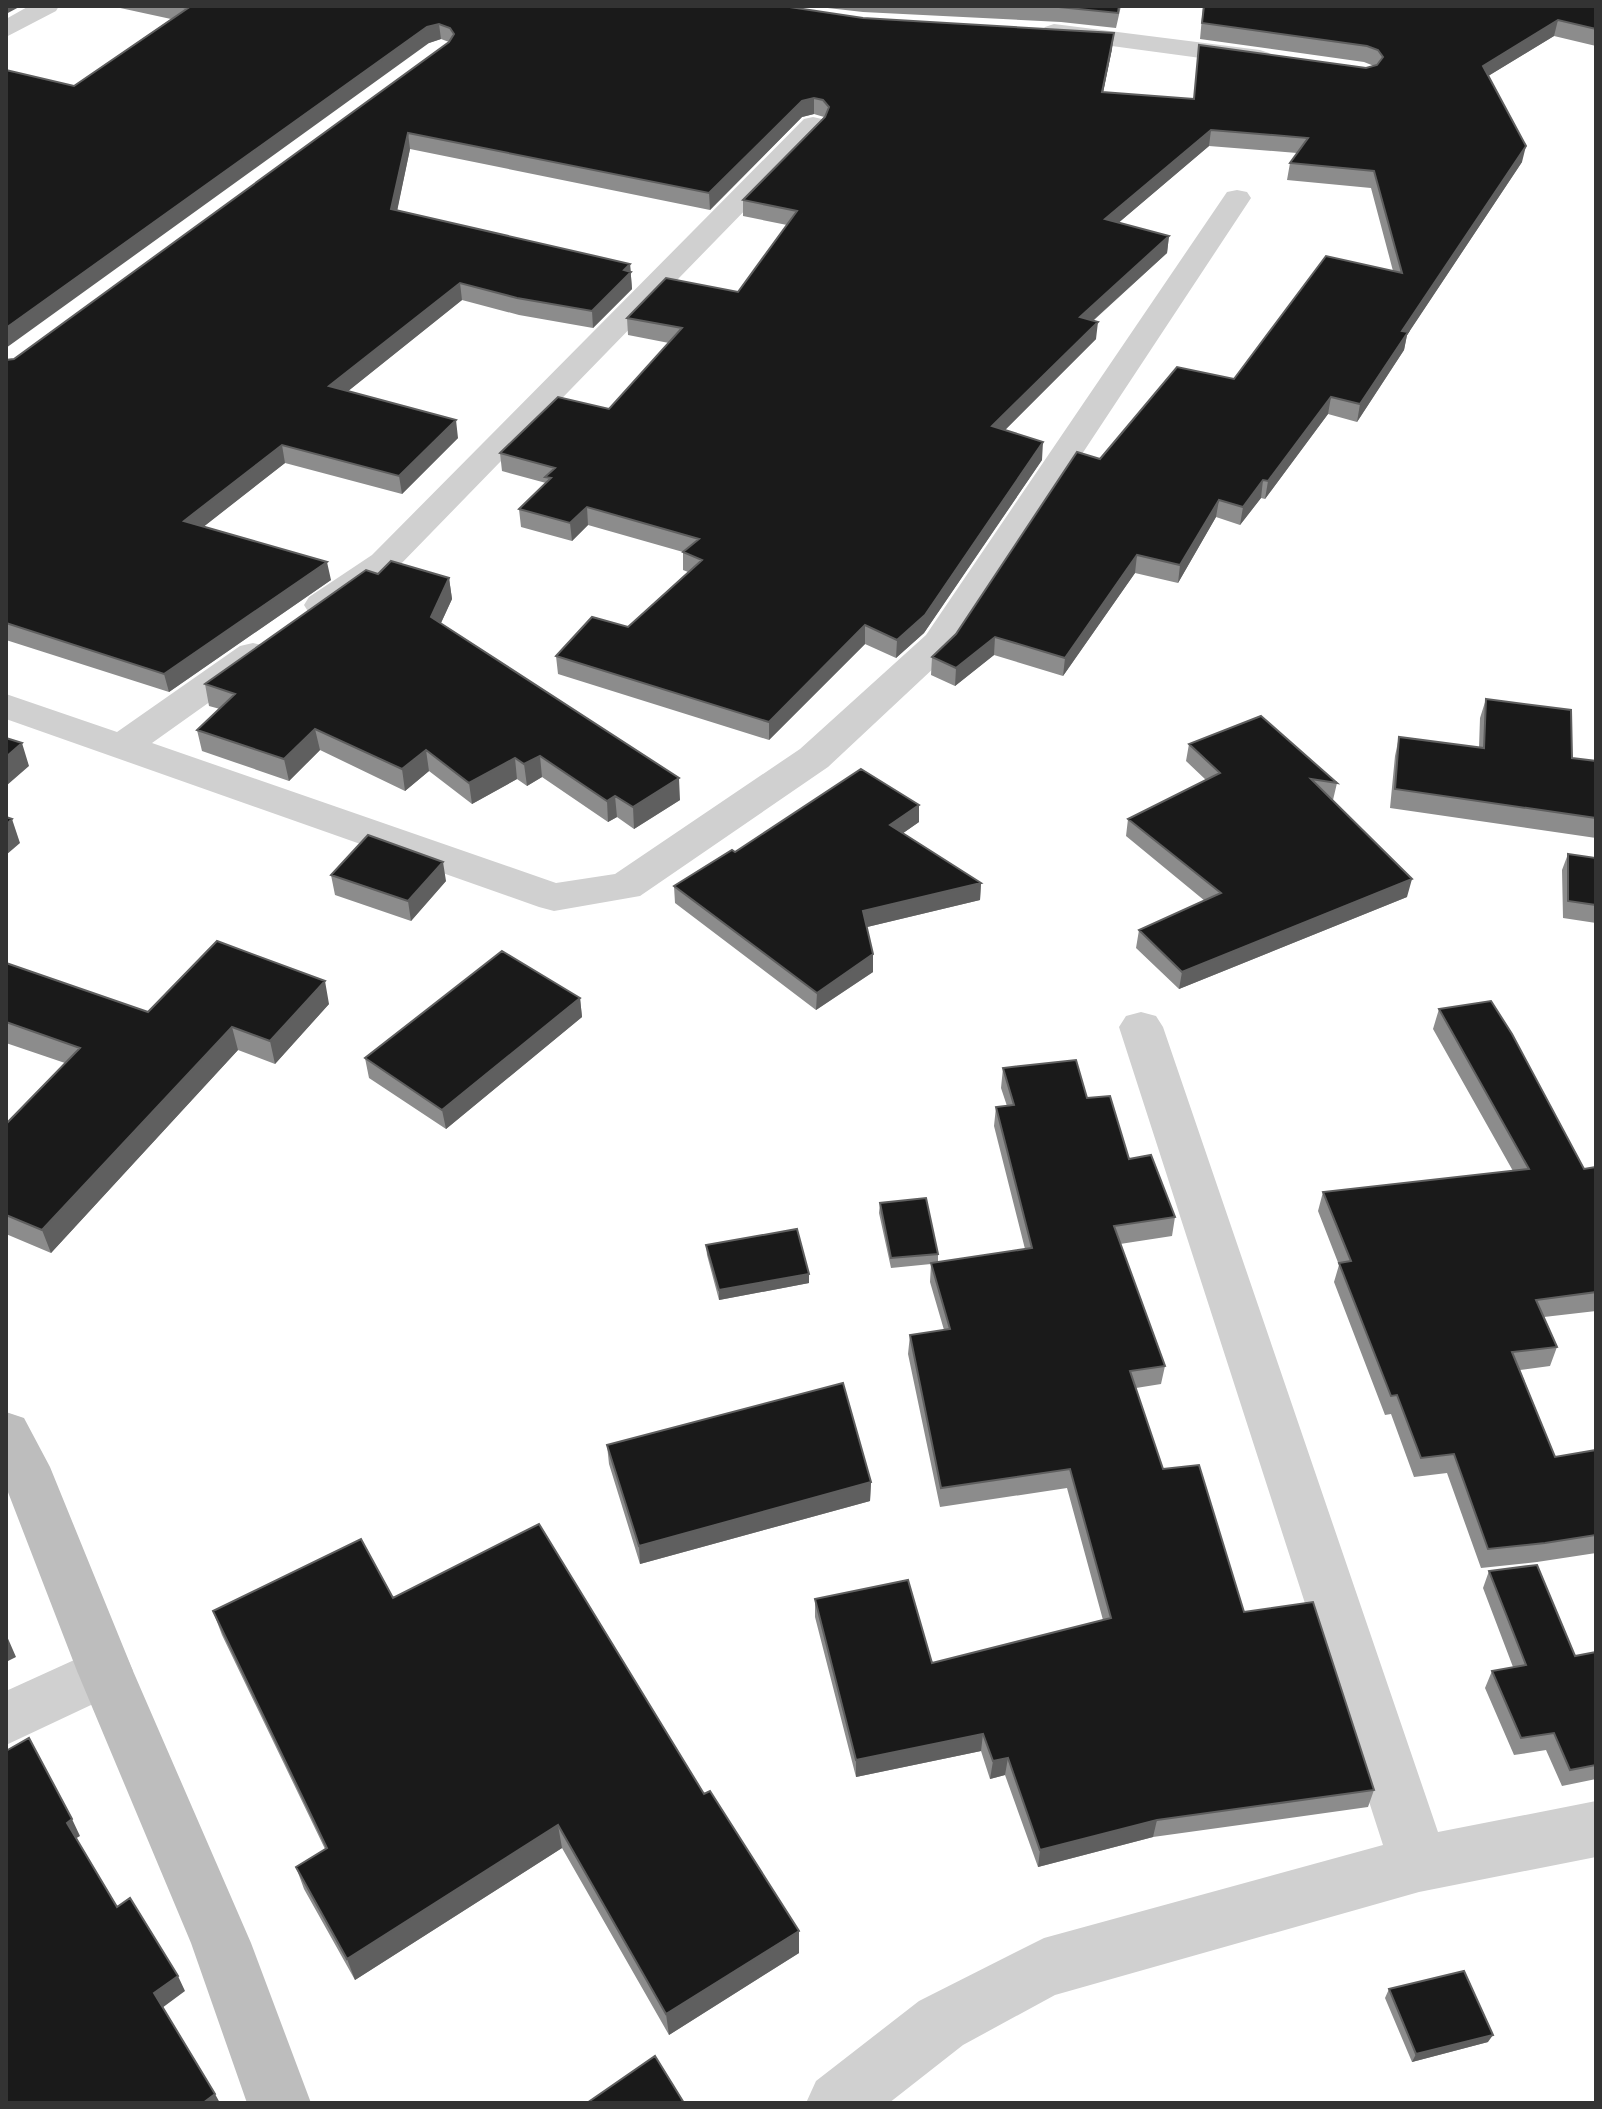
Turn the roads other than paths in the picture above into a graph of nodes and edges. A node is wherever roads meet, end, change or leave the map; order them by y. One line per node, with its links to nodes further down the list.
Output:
1 (47, 6): 2 (street)
2 (6, 29)
3 (1029, 31): 4 (street)
4 (1286, 62)
5 (813, 125): 8 (street)
6 (1237, 198): 8 (street)
7 (6, 706): 8 (street)
8 (124, 745)
9 (1141, 1027): 14 (street)
10 (6, 1433): 11 (street)
11 (105, 1671): 12 (street); 15 (street)
12 (6, 1719)
13 (1596, 1829): 14 (street)
14 (1419, 1864): 16 (street)
15 (279, 2103)
16 (838, 2103)

